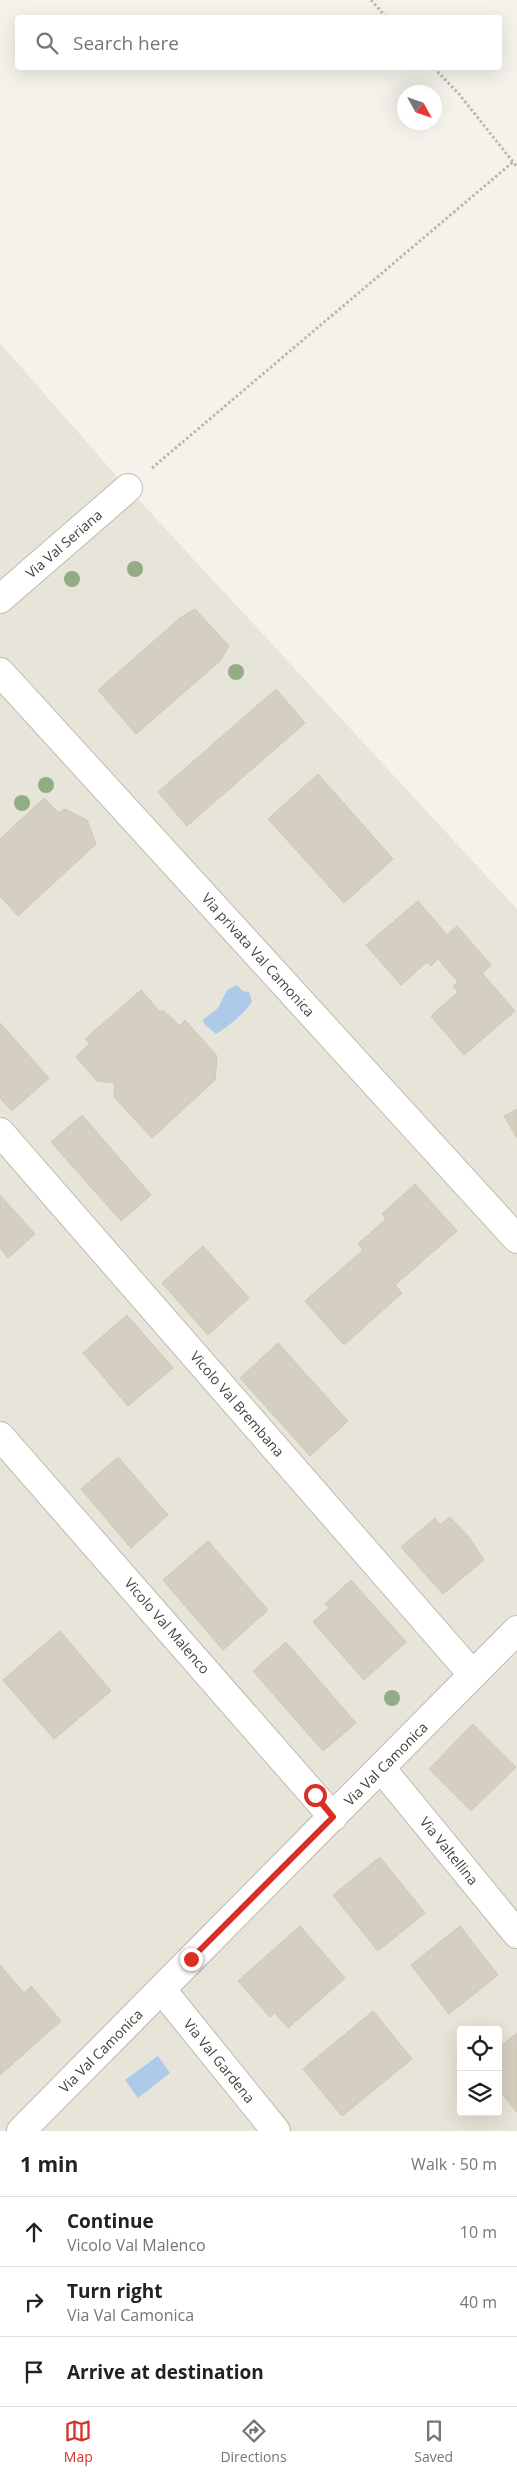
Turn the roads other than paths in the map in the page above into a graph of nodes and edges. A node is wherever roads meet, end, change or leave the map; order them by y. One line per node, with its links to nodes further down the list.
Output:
1 (128, 488): 2 (street, Via Val Seriana)
2 (0, 599)
3 (0, 672): 5 (street, Via privata Val Camonica)
4 (0, 1132): 8 (street, Vicolo Val Brembana)
5 (517, 1239)
6 (0, 1436): 10 (street, Vicolo Val Malenco)
7 (517, 1630): 8 (street, Via Val Camonica)
8 (473, 1675): 9 (street, Via Val Camonica)
9 (381, 1768): 10 (street, Via Val Camonica); 11 (street, Via Valtellina)
10 (333, 1817): 12 (street, Via Val Camonica)
11 (517, 1934)
12 (162, 1990): 13 (street, Via Val Camonica); 14 (street, Via Val Gardena)
13 (21, 2131)
14 (276, 2131)

